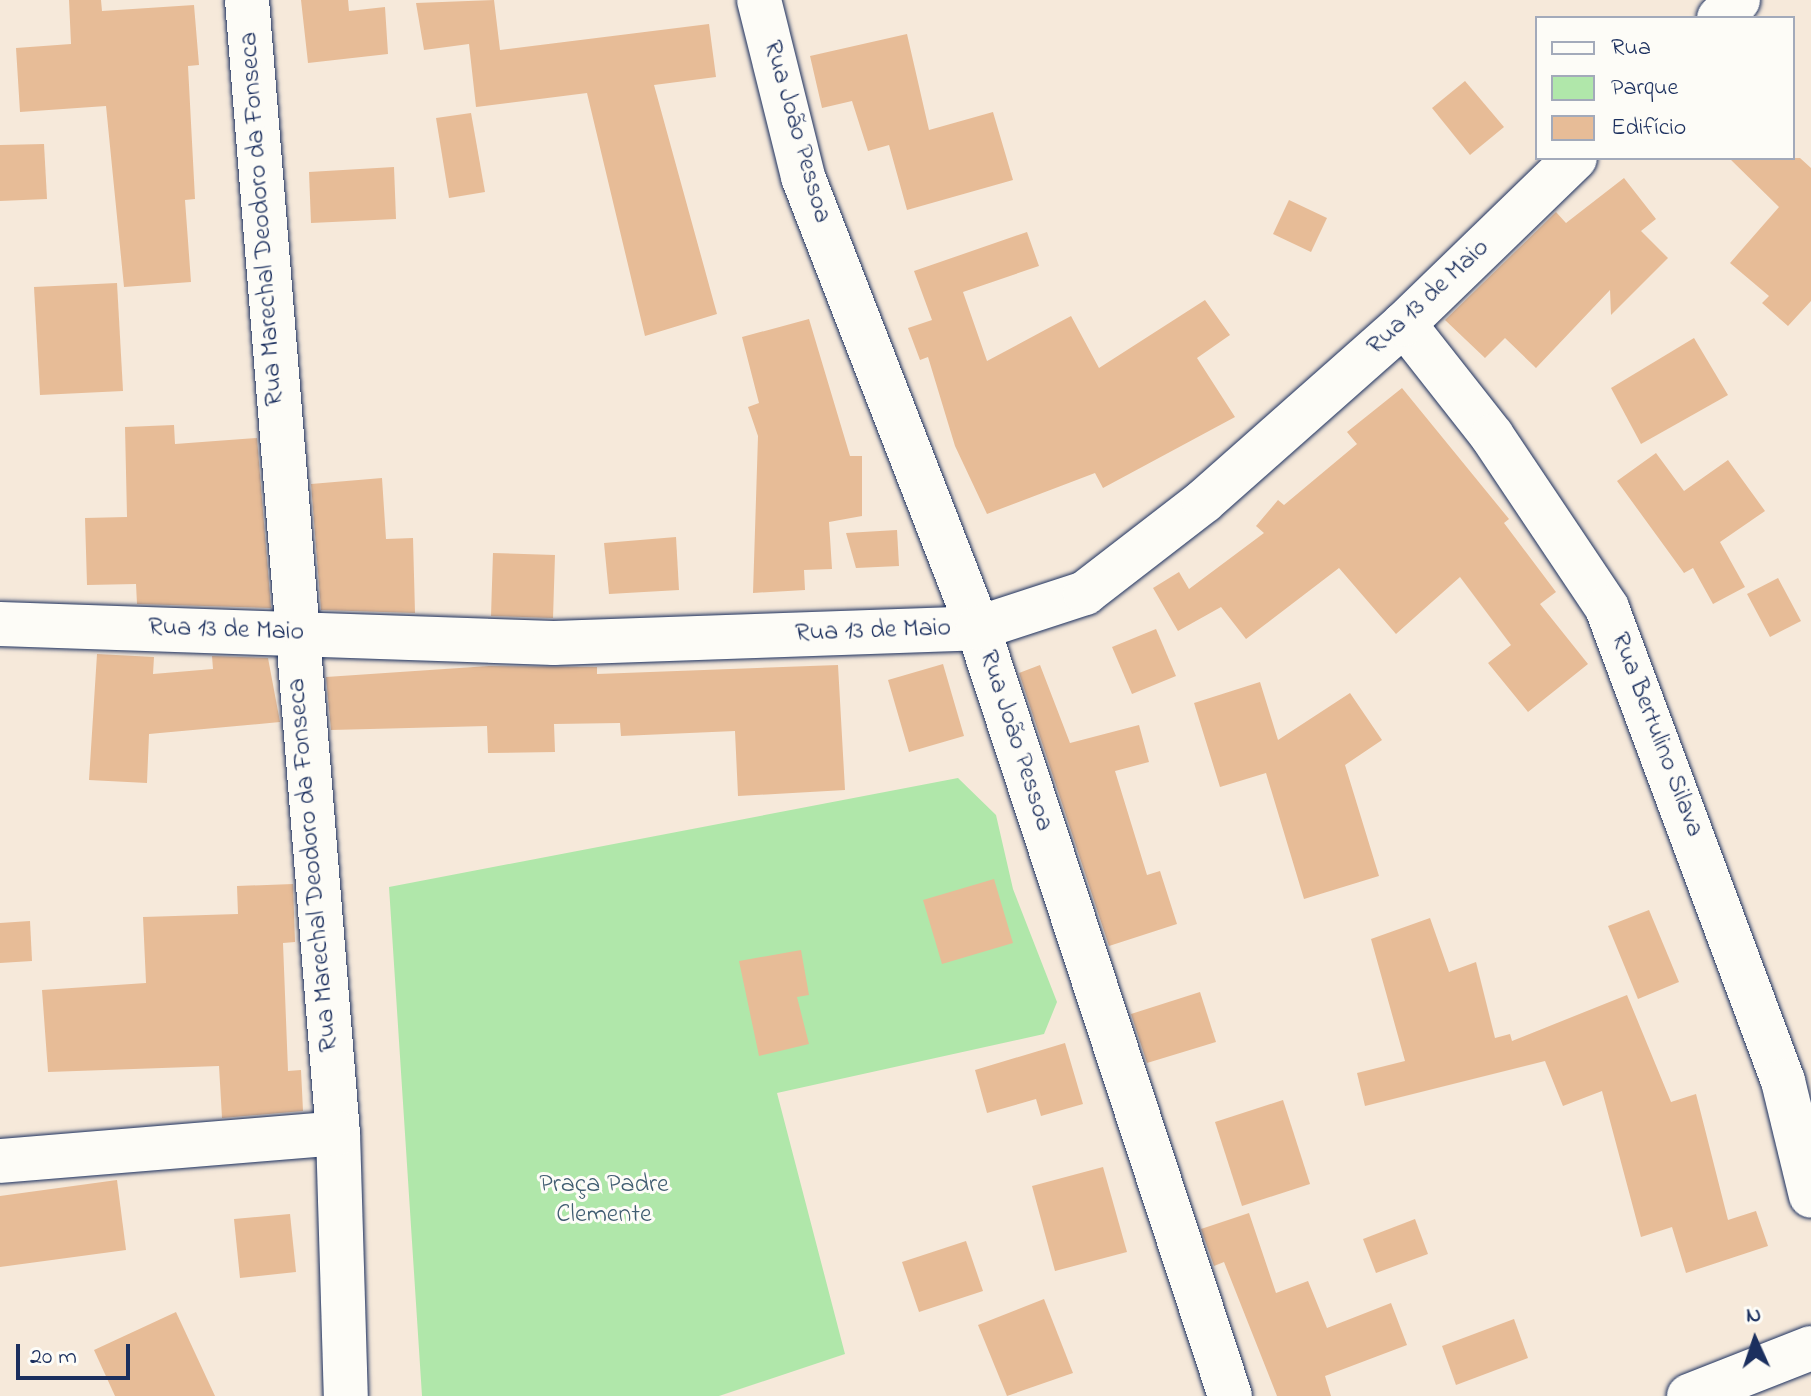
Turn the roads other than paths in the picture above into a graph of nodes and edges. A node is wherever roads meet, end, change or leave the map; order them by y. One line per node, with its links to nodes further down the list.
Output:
1 (247, 0): 9 (street, Rua Marechal Deodoro da Fonseca)
2 (759, 0): 8 (street, Rua João Pessoa)
3 (1738, 0): 4 (street)
4 (1721, 16)
5 (1573, 160): 6 (street, Rua 13 de Maio)
6 (1404, 324): 8 (street, Rua 13 de Maio); 10 (street, Rua Bertulino Silava)
7 (0, 624): 9 (street, Rua 13 de Maio)
8 (978, 628): 9 (street, Rua 13 de Maio); 16 (street, Rua João Pessoa)
9 (294, 633): 11 (street, Rua Marechal Deodoro da Fonseca)
10 (1797, 1077): 13 (street, Rua Bertulino Silava)
11 (338, 1133): 12 (street); 15 (street, Rua Marechal Deodoro da Fonseca)
12 (0, 1161)
13 (1811, 1196)
14 (1811, 1348): 17 (street)
15 (346, 1396)
16 (1230, 1396)
17 (1689, 1396)

